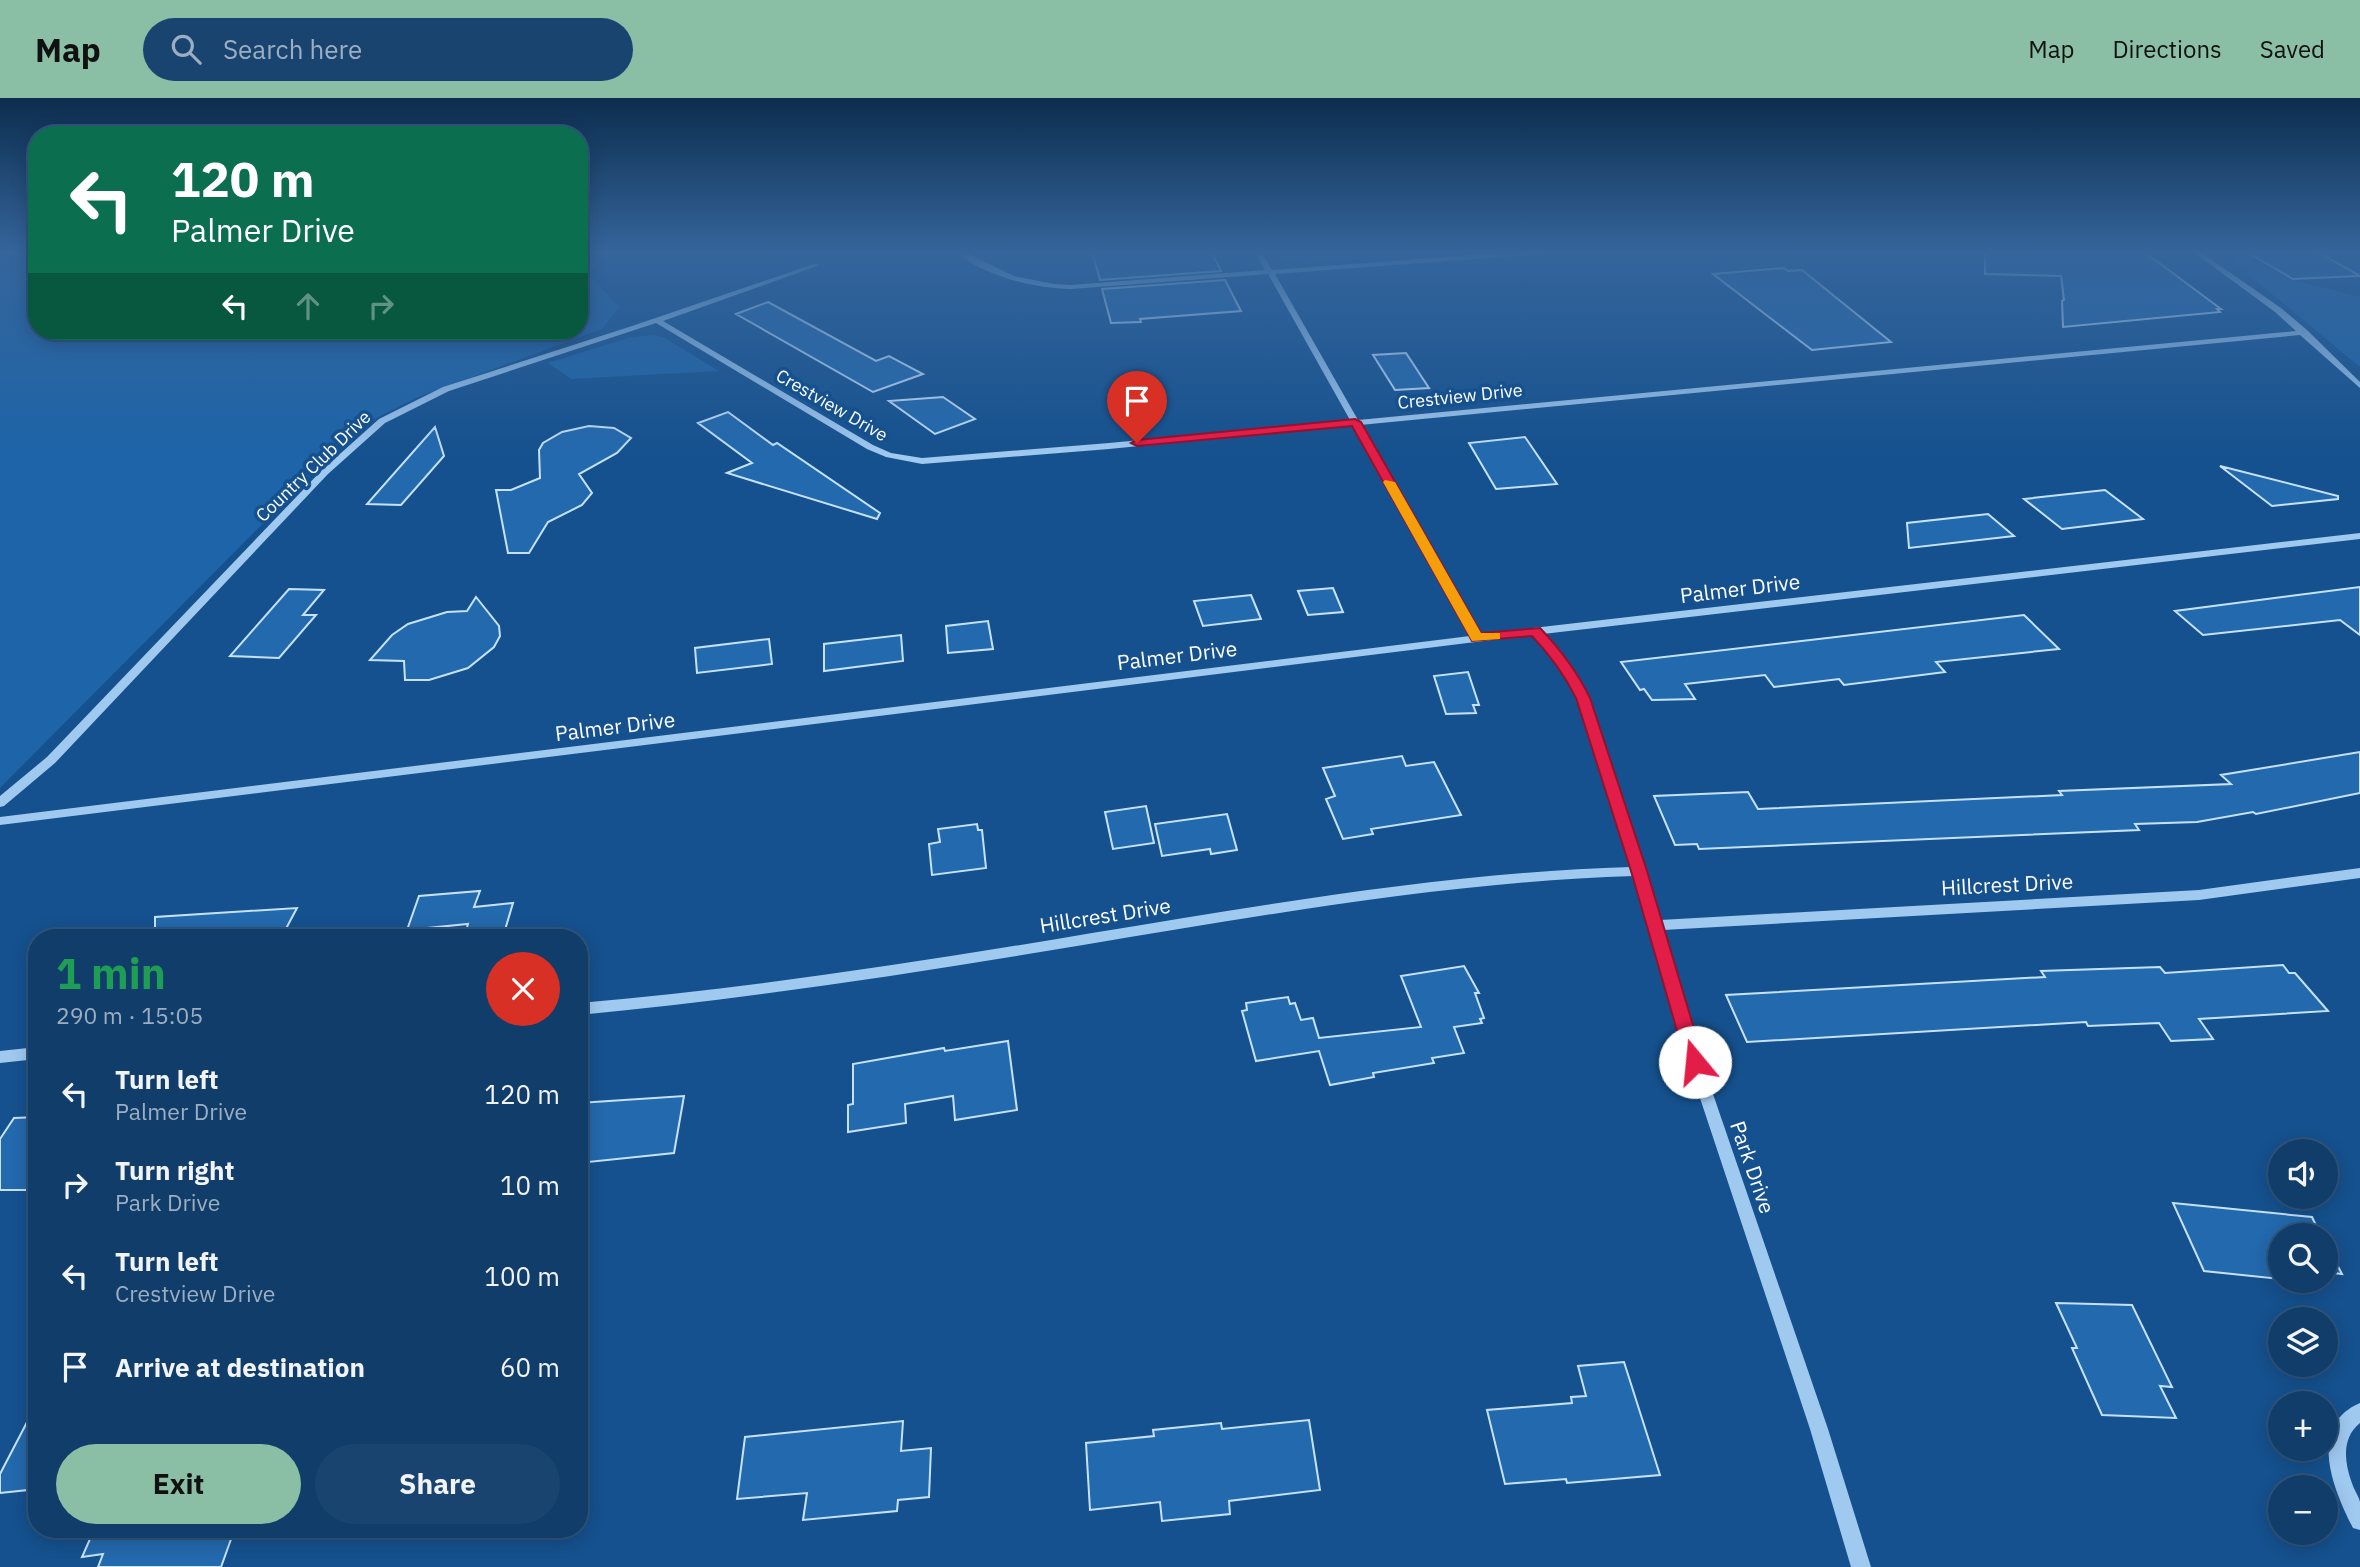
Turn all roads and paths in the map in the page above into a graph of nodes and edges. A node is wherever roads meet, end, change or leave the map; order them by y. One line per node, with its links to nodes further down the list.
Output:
1 (656, 320): 6 (street, Crestview Drive); 10 (street, Country Club Drive)
2 (1297, 320): 6 (street)
3 (2289, 320): 4 (street)
4 (2304, 332): 5 (street); 6 (street, Crestview Drive)
5 (2360, 386)
6 (1355, 422): 9 (street)
7 (2360, 536): 8 (street, Palmer Drive)
8 (1535, 631): 9 (street, Palmer Drive); 12 (street, Park Drive)
9 (1477, 638): 11 (street, Palmer Drive)
10 (0, 803)
11 (0, 821)
12 (1639, 871): 14 (street, Park Drive); 15 (street, Hillcrest Drive)
13 (2360, 873): 14 (street, Hillcrest Drive)
14 (1654, 925): 20 (street, Park Drive)
15 (588, 1008)
16 (28, 1054): 17 (street)
17 (0, 1057)
18 (2360, 1412): 19 (street)
19 (2360, 1521)
20 (1861, 1567)

